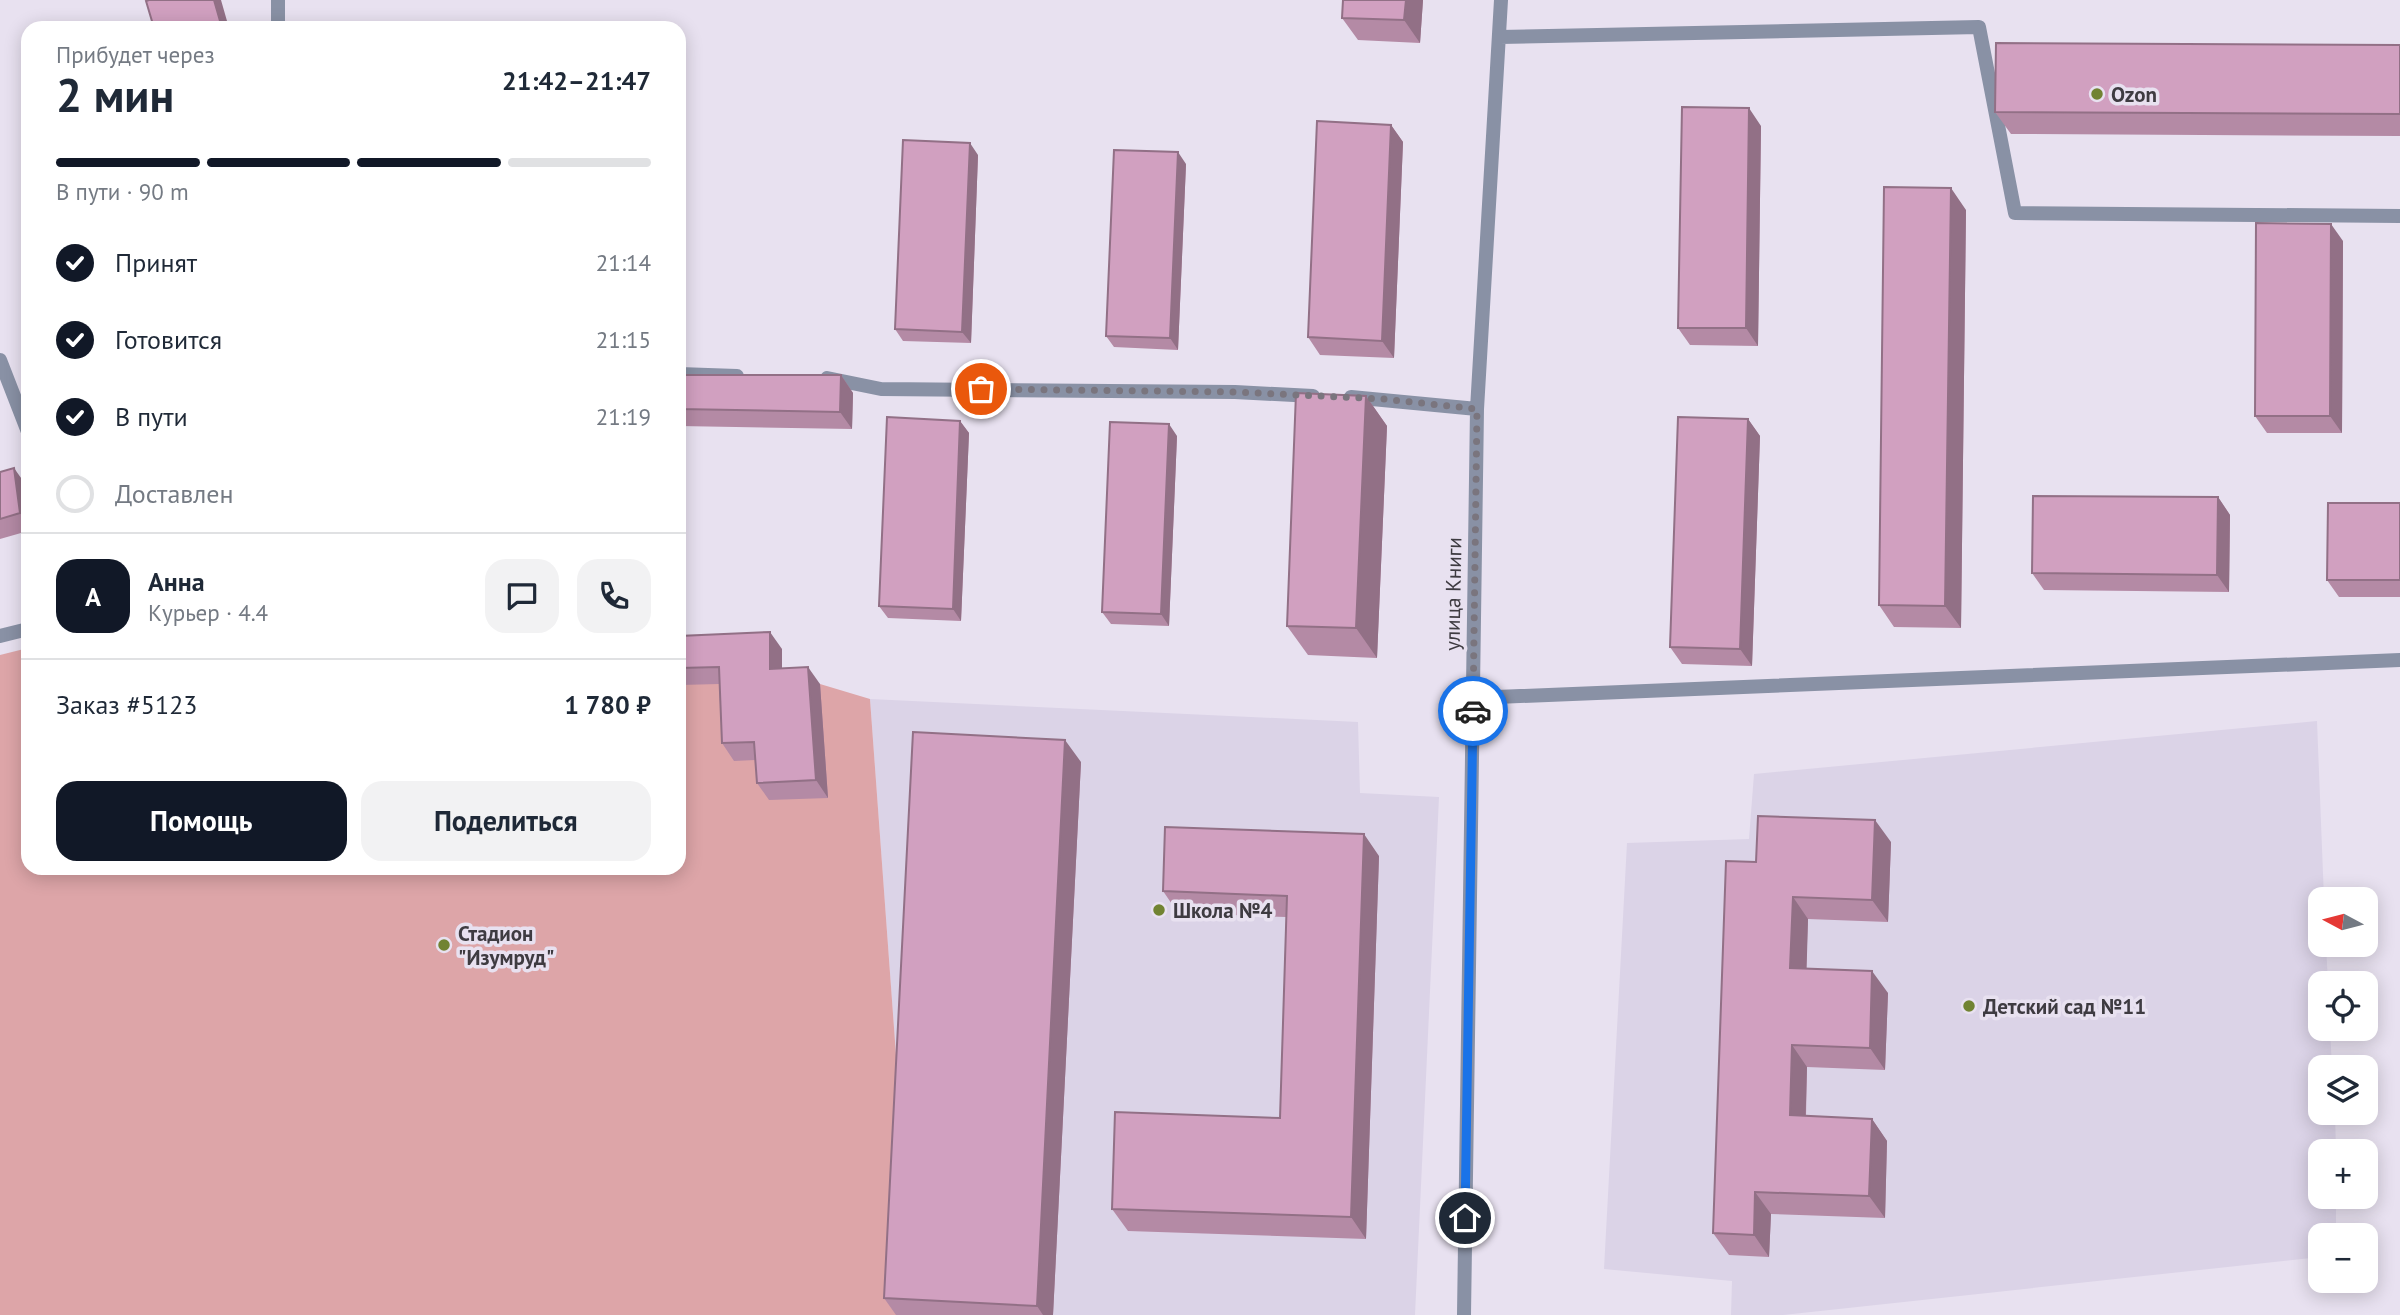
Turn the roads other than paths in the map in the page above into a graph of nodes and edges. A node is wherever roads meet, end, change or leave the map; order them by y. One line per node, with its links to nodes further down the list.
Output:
1 (278, 0): 3 (street)
2 (1501, 0): 4 (street, улица Книги)
3 (278, 21)
4 (1500, 37): 5 (street); 10 (street, улица Книги)
5 (2400, 216)
6 (0, 360): 11 (street)
7 (686, 374): 8 (street)
8 (758, 376)
9 (810, 377): 10 (street)
10 (1477, 409): 15 (street, улица Книги)
11 (21, 414)
12 (21, 631): 13 (street)
13 (0, 636)
14 (2400, 660): 15 (street)
15 (1473, 698): 16 (street, улица Книги)
16 (1464, 1315)

